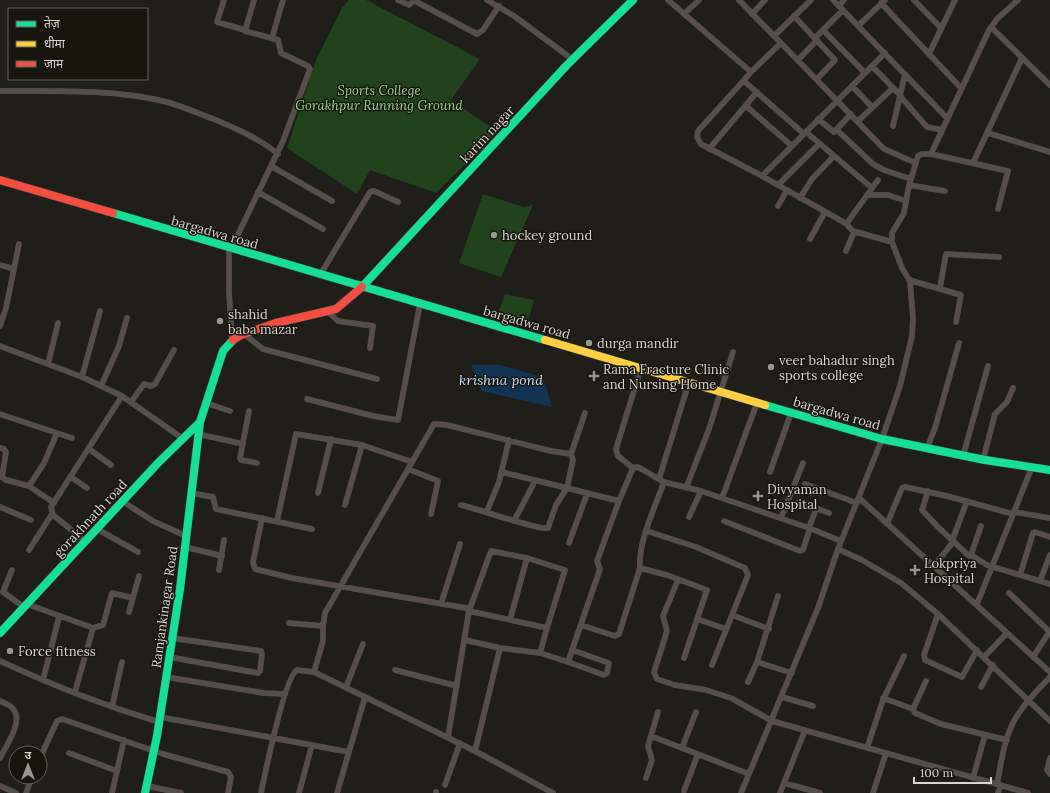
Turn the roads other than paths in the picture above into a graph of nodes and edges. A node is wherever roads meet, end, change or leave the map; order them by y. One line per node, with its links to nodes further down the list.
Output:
1 (224, 0): 27 (street)
2 (254, 0): 27 (street)
3 (283, 0): 30 (street)
4 (398, 0): 5 (street)
5 (415, 0): 19 (street)
6 (487, 0): 19 (street)
7 (633, 0): 36 (street, karim nagar)
8 (668, 0): 21 (street)
9 (699, 0): 21 (street)
10 (739, 0): 22 (street)
11 (765, 0): 22 (street)
12 (811, 0): 23 (street)
13 (833, 0): 20 (street)
14 (844, 0): 20 (street)
15 (914, 0): 26 (street)
16 (955, 0): 26 (street)
17 (1018, 0): 25 (street)
18 (883, 2): 24 (street); 34 (street)
19 (498, 4): 36 (street)
20 (841, 8): 24 (street); 28 (street)
21 (684, 14): 39 (street)
22 (752, 14): 29 (street)
23 (794, 16): 29 (street); 31 (street)
24 (858, 26): 33 (street)
25 (991, 27): 35 (street); 47 (street)
26 (941, 28): 34 (street)
27 (245, 30): 30 (street)
28 (823, 30): 31 (street); 40 (street)
29 (774, 36): 32 (street)
30 (272, 38): 67 (street)
31 (816, 39): 37 (street); 42 (street)
32 (781, 42): 37 (street); 39 (street)
33 (885, 53): 38 (street); 41 (street)
34 (929, 54): 47 (street)
35 (1022, 58): 44 (street); 62 (street)
36 (572, 59): 103 (street, karim nagar)
37 (798, 60): 42 (street)
38 (872, 66): 40 (street); 46 (street)
39 (751, 72): 43 (street)
40 (865, 73): 45 (street)
41 (905, 74): 50 (street); 55 (street)
42 (817, 79): 51 (street)
43 (744, 80): 49 (street); 65 (street)
44 (1050, 85)
45 (852, 86): 51 (street); 53 (street)
46 (893, 88): 50 (street); 53 (street)
47 (961, 88): 55 (street)
48 (0, 91): 67 (street)
49 (757, 92): 52 (street); 61 (street)
50 (900, 95): 58 (street); 60 (street)
51 (838, 100): 54 (street); 56 (street)
52 (746, 106): 64 (street); 65 (street)
53 (872, 107): 57 (street)
54 (851, 114): 57 (street); 59 (street)
55 (947, 118): 60 (street)
56 (818, 119): 59 (street); 61 (street)
57 (858, 121): 70 (street)
58 (893, 126)
59 (837, 130): 76 (street)
60 (942, 130): 68 (street)
61 (805, 133): 63 (street); 64 (street)
62 (988, 133): 66 (street); 71 (street)
63 (819, 144): 69 (street); 77 (street)
64 (792, 146): 73 (street)
65 (709, 149): 73 (street)
66 (1050, 152)
67 (278, 154): 72 (street)
68 (932, 154): 70 (street); 71 (street)
69 (833, 157): 78 (street); 83 (street)
70 (916, 163): 76 (street)
71 (973, 163): 88 (street)
72 (271, 166): 81 (street); 84 (street)
73 (762, 176): 77 (street)
74 (0, 180): 96 (street, bargadwa road)
75 (878, 180): 78 (street)
76 (910, 182): 80 (street); 85 (street)
77 (778, 185): 79 (street)
78 (872, 188): 82 (street)
79 (787, 190): 83 (street); 87 (street)
80 (945, 191)
81 (258, 192): 91 (street); 96 (street)
82 (868, 195): 85 (street); 90 (street)
83 (800, 198): 89 (street)
84 (332, 201)
85 (906, 201): 94 (street)
86 (398, 202): 101 (street)
87 (778, 206)
88 (998, 209)
89 (825, 212): 90 (street); 93 (street)
90 (847, 224): 92 (street)
91 (323, 229)
92 (853, 231): 94 (street); 97 (street)
93 (810, 239)
94 (892, 242): 102 (street)
95 (19, 244): 100 (street)
96 (230, 249): 101 (street, bargadwa road); 113 (street)
97 (846, 251)
98 (1000, 257): 104 (street)
99 (0, 265): 100 (street)
100 (14, 269): 111 (street)
101 (320, 275): 103 (street, bargadwa road)
102 (909, 280): 104 (street); 144 (street)
103 (362, 287): 105 (street, bargadwa road); 107 (street, karim nagar)
104 (940, 288): 109 (street)
105 (420, 304): 121 (street, bargadwa road); 129 (street)
106 (100, 311): 122 (street)
107 (332, 316): 112 (street); 116 (street)
108 (127, 318): 125 (street)
109 (956, 322)
110 (58, 323): 119 (street)
111 (0, 326)
112 (248, 338): 113 (street); 123 (street)
113 (232, 341): 132 (street, Ramjankinagar Road)
114 (959, 343): 149 (street)
115 (0, 346): 119 (street)
116 (370, 348)
117 (174, 350): 130 (street)
118 (733, 352): 127 (street)
119 (48, 364): 122 (street)
120 (988, 366): 152 (street)
121 (641, 368): 124 (street, bargadwa road); 159 (street)
122 (82, 377): 125 (street)
123 (377, 378)
124 (689, 382): 127 (street, bargadwa road); 166 (street)
125 (101, 386): 128 (street)
126 (1013, 388): 153 (street)
127 (720, 392): 131 (street, bargadwa road); 172 (street)
128 (122, 396): 130 (street); 150 (street)
129 (307, 399)
130 (131, 402): 142 (street)
131 (757, 403): 136 (street, bargadwa road); 178 (street)
132 (206, 404): 133 (street); 138 (street, Ramjankinagar Road)
133 (230, 411)
134 (249, 411): 146 (street)
135 (585, 413): 151 (street)
136 (791, 413): 144 (street, bargadwa road); 163 (street)
137 (0, 414): 139 (street)
138 (200, 422): 140 (street, Ramjankinagar Road); 142 (street, gorakhnath road)
139 (57, 433): 141 (street); 168 (street)
140 (198, 434): 146 (street); 175 (street, Ramjankinagar Road)
141 (72, 438)
142 (182, 438): 181 (street, gorakhnath road)
143 (331, 439): 147 (street); 176 (street); 200 (street)
144 (882, 439): 149 (street, bargadwa road); 179 (street)
145 (509, 440): 151 (street); 154 (street); 162 (street)
146 (243, 444): 155 (street)
147 (362, 445): 154 (street); 185 (street)
148 (0, 448): 164 (street)
149 (927, 448): 152 (street, bargadwa road)
150 (89, 449): 157 (street); 165 (street)
151 (571, 454): 171 (street)
152 (963, 456): 153 (street, bargadwa road)
153 (983, 460): 158 (street, bargadwa road)
154 (412, 462): 160 (street)
155 (257, 463)
156 (803, 463): 196 (street)
157 (111, 465)
158 (1032, 467): 161 (street, bargadwa road); 191 (street)
159 (633, 468): 166 (street); 182 (street)
160 (408, 469): 193 (street); 234 (street)
161 (1050, 470)
162 (502, 472): 171 (street); 189 (street)
163 (770, 472)
164 (1, 477): 168 (street)
165 (71, 477): 170 (street); 184 (street)
166 (662, 480): 172 (street); 207 (street)
167 (805, 484): 179 (street)
168 (28, 486): 184 (street)
169 (533, 486): 199 (street)
170 (87, 488)
171 (567, 488): 177 (street); 199 (street)
172 (686, 488): 173 (street)
173 (701, 491): 178 (street); 194 (street)
174 (928, 492): 180 (street); 202 (street); 213 (street)
175 (191, 493): 195 (street); 208 (street, Ramjankinagar Road)
176 (318, 493)
177 (587, 494): 182 (street); 214 (street)
178 (722, 498): 196 (street)
179 (858, 501): 202 (street); 212 (street)
180 (967, 501): 191 (street); 213 (street)
181 (122, 502): 204 (street, gorakhnath road); 208 (street)
182 (619, 502): 249 (street)
183 (800, 502): 188 (street)
184 (54, 503): 192 (street)
185 (345, 505)
186 (461, 505): 189 (street)
187 (0, 507): 198 (street)
188 (816, 509): 190 (street); 205 (street)
189 (487, 511): 199 (street)
190 (829, 513)
191 (1014, 513): 197 (street); 225 (street)
192 (52, 514): 211 (street); 218 (street)
193 (431, 514)
194 (689, 517)
195 (262, 518): 200 (street); 234 (street)
196 (781, 518): 205 (street)
197 (1050, 518)
198 (31, 520)
199 (514, 520)
200 (277, 521): 206 (street)
201 (724, 521): 205 (street)
202 (888, 524): 224 (street)
203 (981, 526): 221 (street)
204 (97, 528): 211 (street, gorakhnath road); 219 (street)
205 (810, 528): 212 (street)
206 (312, 529)
207 (647, 531): 226 (street); 244 (street)
208 (186, 536): 216 (street, Ramjankinagar Road)
209 (1050, 537): 229 (street)
210 (224, 540): 220 (street)
211 (85, 541): 240 (street, gorakhnath road)
212 (842, 541): 217 (street)
213 (953, 541): 221 (street); 224 (street)
214 (568, 543)
215 (460, 544): 238 (street)
216 (185, 547): 220 (street); 258 (street, Ramjankinagar Road)
217 (838, 549): 243 (street); 279 (street)
218 (29, 550)
219 (138, 552)
220 (222, 556): 228 (street)
221 (971, 556): 225 (street)
222 (1050, 556): 232 (street)
223 (527, 558): 241 (street); 247 (street); 252 (street)
224 (934, 566): 239 (street)
225 (992, 566): 229 (street); 239 (street)
226 (640, 568): 231 (street); 249 (street)
227 (12, 570): 240 (street)
228 (220, 570)
229 (1020, 575): 232 (street)
230 (139, 576): 237 (street)
231 (678, 580): 246 (street); 301 (street)
232 (1040, 581): 233 (street)
233 (1050, 584)
234 (340, 586): 238 (street); 250 (street)
235 (1009, 594): 255 (street)
236 (778, 596): 254 (street)
237 (133, 598): 242 (street); 251 (street)
238 (441, 604): 241 (street)
239 (977, 604): 256 (street)
240 (26, 605): 245 (street); 257 (street, gorakhnath road)
241 (470, 611): 247 (street); 259 (street)
242 (130, 612)
243 (938, 614): 263 (street); 263 (street)
244 (732, 615): 253 (street); 254 (street)
245 (59, 617): 251 (street); 282 (street)
246 (698, 619): 253 (street); 269 (street)
247 (510, 620): 252 (street)
248 (289, 623): 250 (street)
249 (581, 625): 262 (street)
250 (323, 626): 277 (street)
251 (93, 628): 288 (street)
252 (547, 628): 264 (street)
253 (726, 629): 274 (street)
254 (769, 629): 273 (street)
255 (1050, 631): 268 (street)
256 (1007, 632): 267 (street); 268 (street)
257 (0, 633)
258 (172, 638): 266 (street, Ramjankinagar Road); 266 (street)
259 (464, 640): 261 (street); 285 (street)
260 (363, 644): 286 (street)
261 (500, 648): 264 (street); 316 (street)
262 (572, 650): 272 (street); 272 (street)
263 (977, 650): 267 (street)
264 (540, 653): 272 (street)
265 (904, 656): 292 (street)
266 (169, 657): 280 (street, Ramjankinagar Road)
267 (984, 657): 275 (street)
268 (1033, 657): 278 (street)
269 (684, 658)
270 (0, 661): 282 (street)
271 (122, 662): 296 (street)
272 (568, 662)
273 (757, 662): 279 (street); 284 (street)
274 (712, 665)
275 (993, 665): 287 (street); 293 (street)
276 (395, 670): 285 (street)
277 (314, 672): 286 (street); 289 (street)
278 (1050, 672)
279 (792, 673): 291 (street)
280 (166, 677): 289 (street); 300 (street, Ramjankinagar Road)
281 (1050, 677): 293 (street)
282 (43, 680): 288 (street)
283 (926, 681): 297 (street)
284 (748, 682)
285 (456, 686): 306 (street)
286 (346, 687): 290 (street)
287 (980, 687)
288 (75, 692): 296 (street)
289 (284, 694): 307 (street)
290 (365, 697): 306 (street); 317 (street)
291 (782, 697): 295 (street); 301 (street)
292 (883, 698): 297 (street); 314 (street)
293 (1029, 700): 302 (street); 309 (street)
294 (0, 701): 321 (street)
295 (813, 706)
296 (112, 707): 300 (street)
297 (914, 709): 304 (street)
298 (658, 712): 305 (street)
299 (696, 712): 313 (street)
300 (160, 720): 307 (street); 315 (street, Ramjankinagar Road)
301 (772, 721): 303 (street); 324 (street)
302 (1050, 721)
303 (805, 730): 314 (street); 328 (street)
304 (985, 735): 309 (street); 327 (street)
305 (651, 736): 313 (street); 326 (street)
306 (448, 737): 310 (street)
307 (275, 738): 312 (street); 342 (street)
308 (124, 740): 311 (street); 315 (street); 323 (street)
309 (1007, 740): 330 (street)
310 (460, 743): 316 (street); 329 (street)
311 (46, 745)
312 (312, 745): 317 (street); 343 (street)
313 (682, 748): 320 (street)
314 (866, 748): 319 (street)
315 (154, 750): 333 (street, Ramjankinagar Road); 341 (street)
316 (476, 751): 332 (street)
317 (349, 752): 344 (street)
318 (69, 753): 323 (street)
319 (886, 753): 327 (street); 350 (street)
320 (698, 754): 324 (street); 334 (street)
321 (0, 758)
322 (1050, 758): 325 (street)
323 (117, 771): 339 (street)
324 (749, 774): 347 (street)
325 (1050, 774)
326 (646, 778)
327 (973, 778): 330 (street)
328 (784, 783): 335 (street); 348 (street)
329 (445, 785)
330 (999, 785): 337 (street); 351 (street)
331 (0, 786): 336 (street)
332 (538, 786): 345 (street); 346 (street)
333 (146, 789): 340 (street)
334 (684, 791)
335 (804, 791): 349 (street)
336 (9, 792): 338 (street)
337 (1020, 792): 352 (street)
338 (16, 793)
339 (112, 793)
340 (181, 793)
341 (228, 793)
342 (261, 793)
343 (299, 793)
344 (337, 793)
345 (536, 793)
346 (553, 793)
347 (741, 793)
348 (780, 793)
349 (820, 793)
350 (872, 793)
351 (998, 793)
352 (1028, 793)

